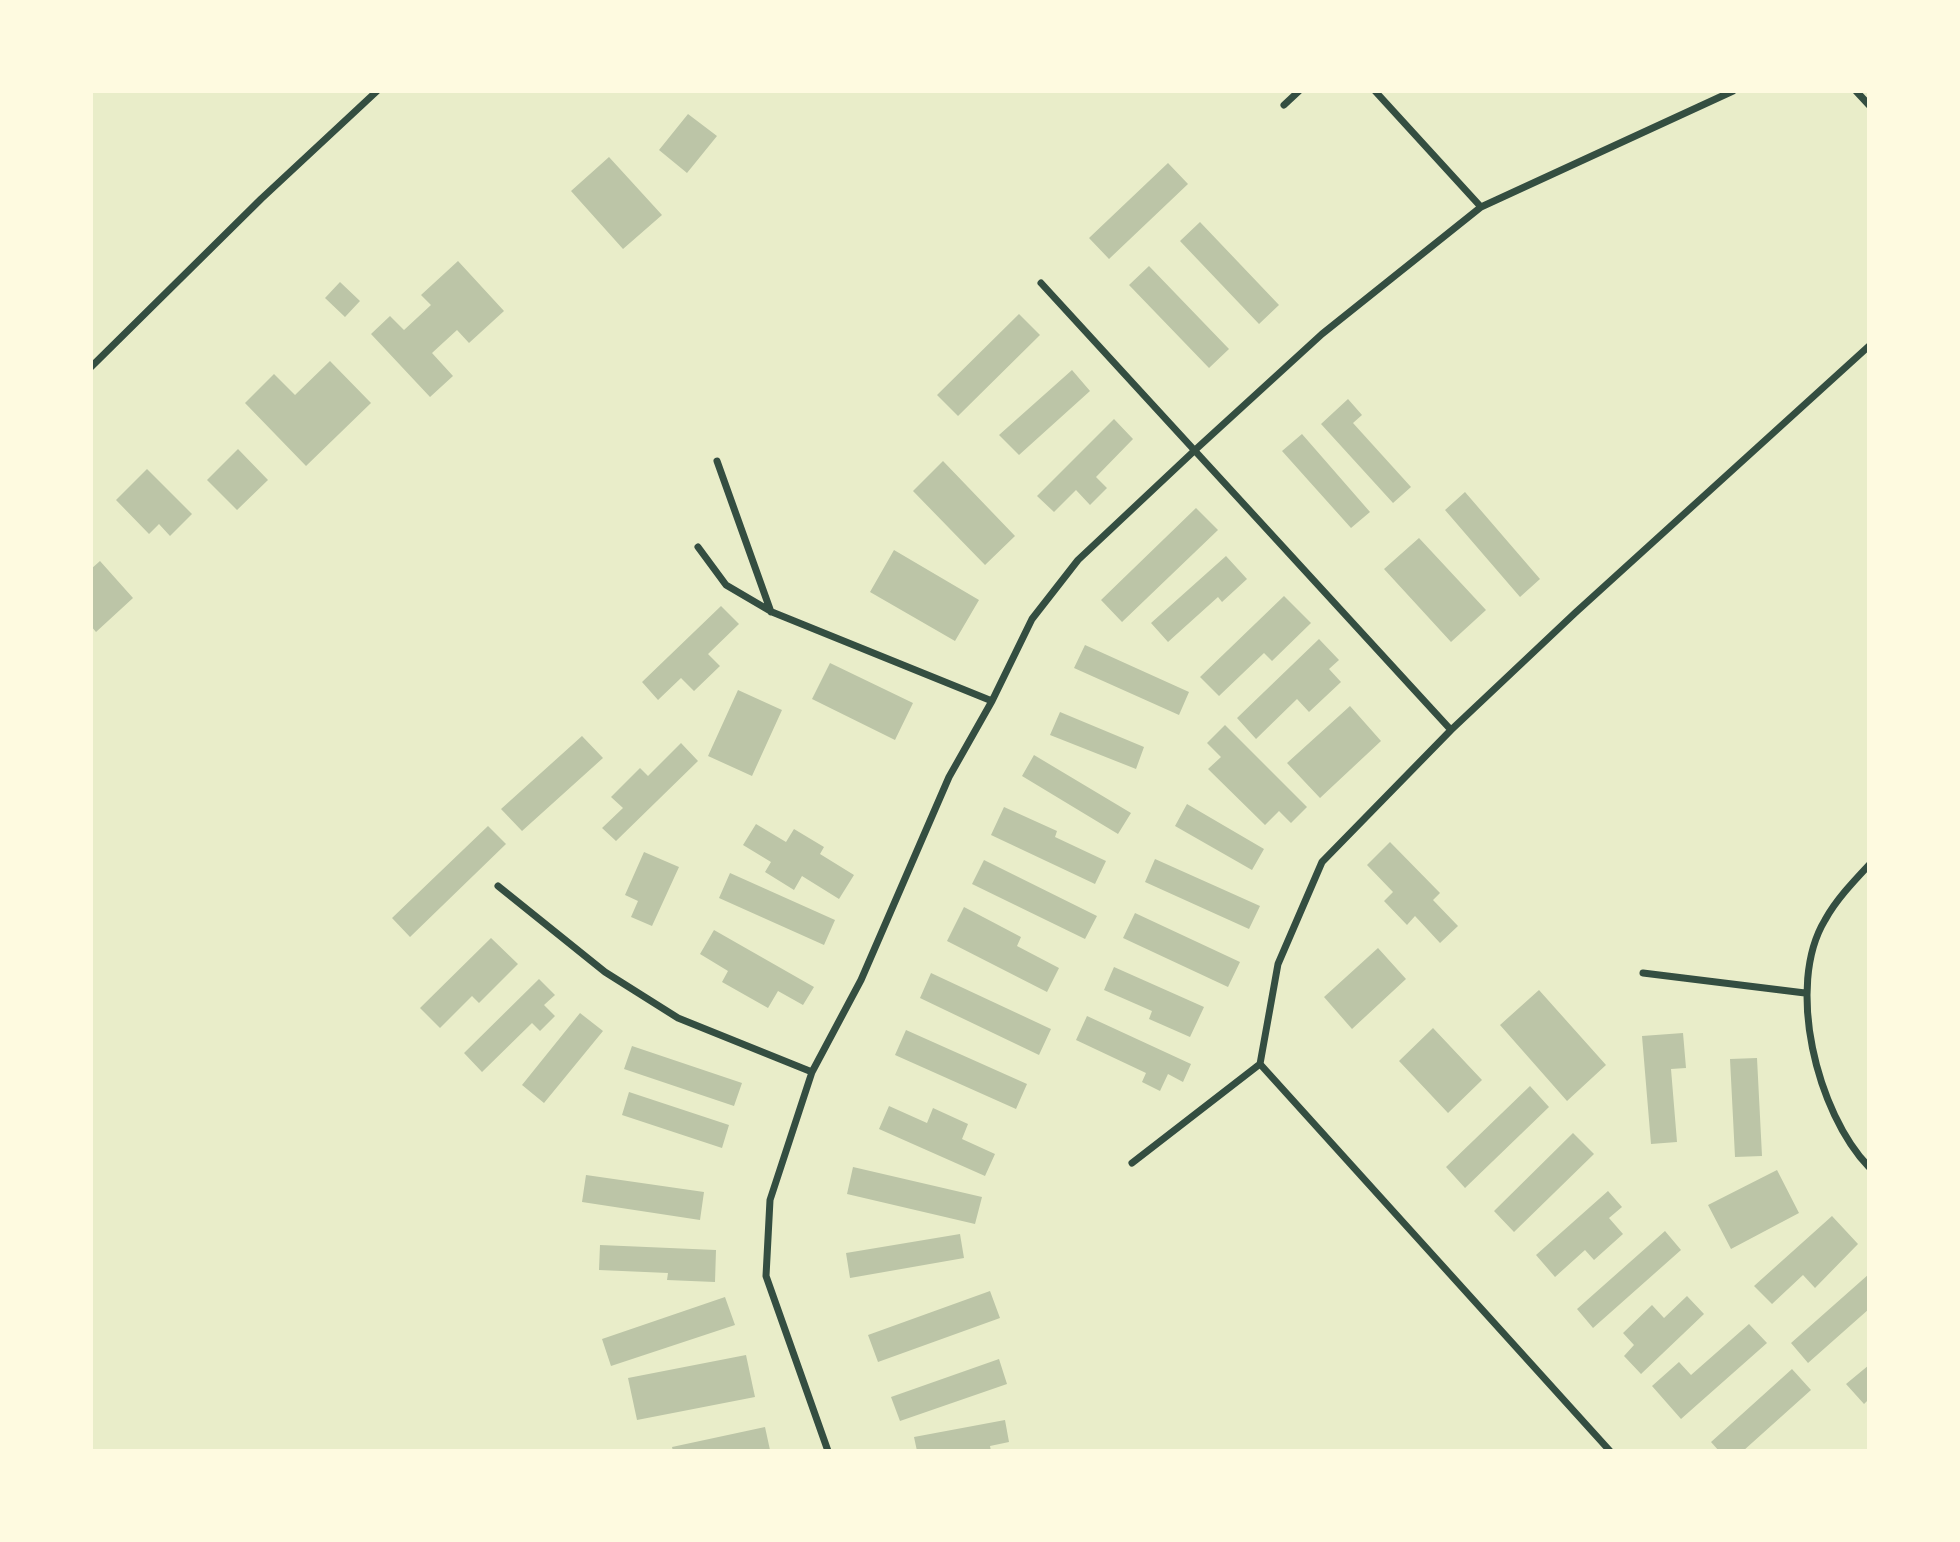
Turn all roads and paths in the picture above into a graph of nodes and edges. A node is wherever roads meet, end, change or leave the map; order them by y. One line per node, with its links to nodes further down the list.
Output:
1 (377, 91): 11 (street)
2 (1299, 91): 6 (street)
3 (1375, 91): 8 (street)
4 (1733, 91): 8 (street)
5 (1856, 91): 7 (street)
6 (1284, 105)
7 (1869, 105)
8 (1481, 207): 12 (street)
9 (1041, 282): 12 (street)
10 (1869, 346): 17 (street)
11 (91, 367)
12 (1194, 450): 16 (street); 17 (street)
13 (717, 461): 15 (street)
14 (698, 547): 15 (street)
15 (772, 612): 16 (street)
16 (992, 701): 23 (street)
17 (1451, 730): 22 (street)
18 (1869, 865): 21 (street)
19 (498, 887): 23 (street)
20 (1643, 973): 21 (street)
21 (1805, 993): 25 (street)
22 (1259, 1063): 24 (street); 27 (street)
23 (812, 1072): 26 (street)
24 (1132, 1163)
25 (1869, 1167)
26 (828, 1451)
27 (1610, 1451)

